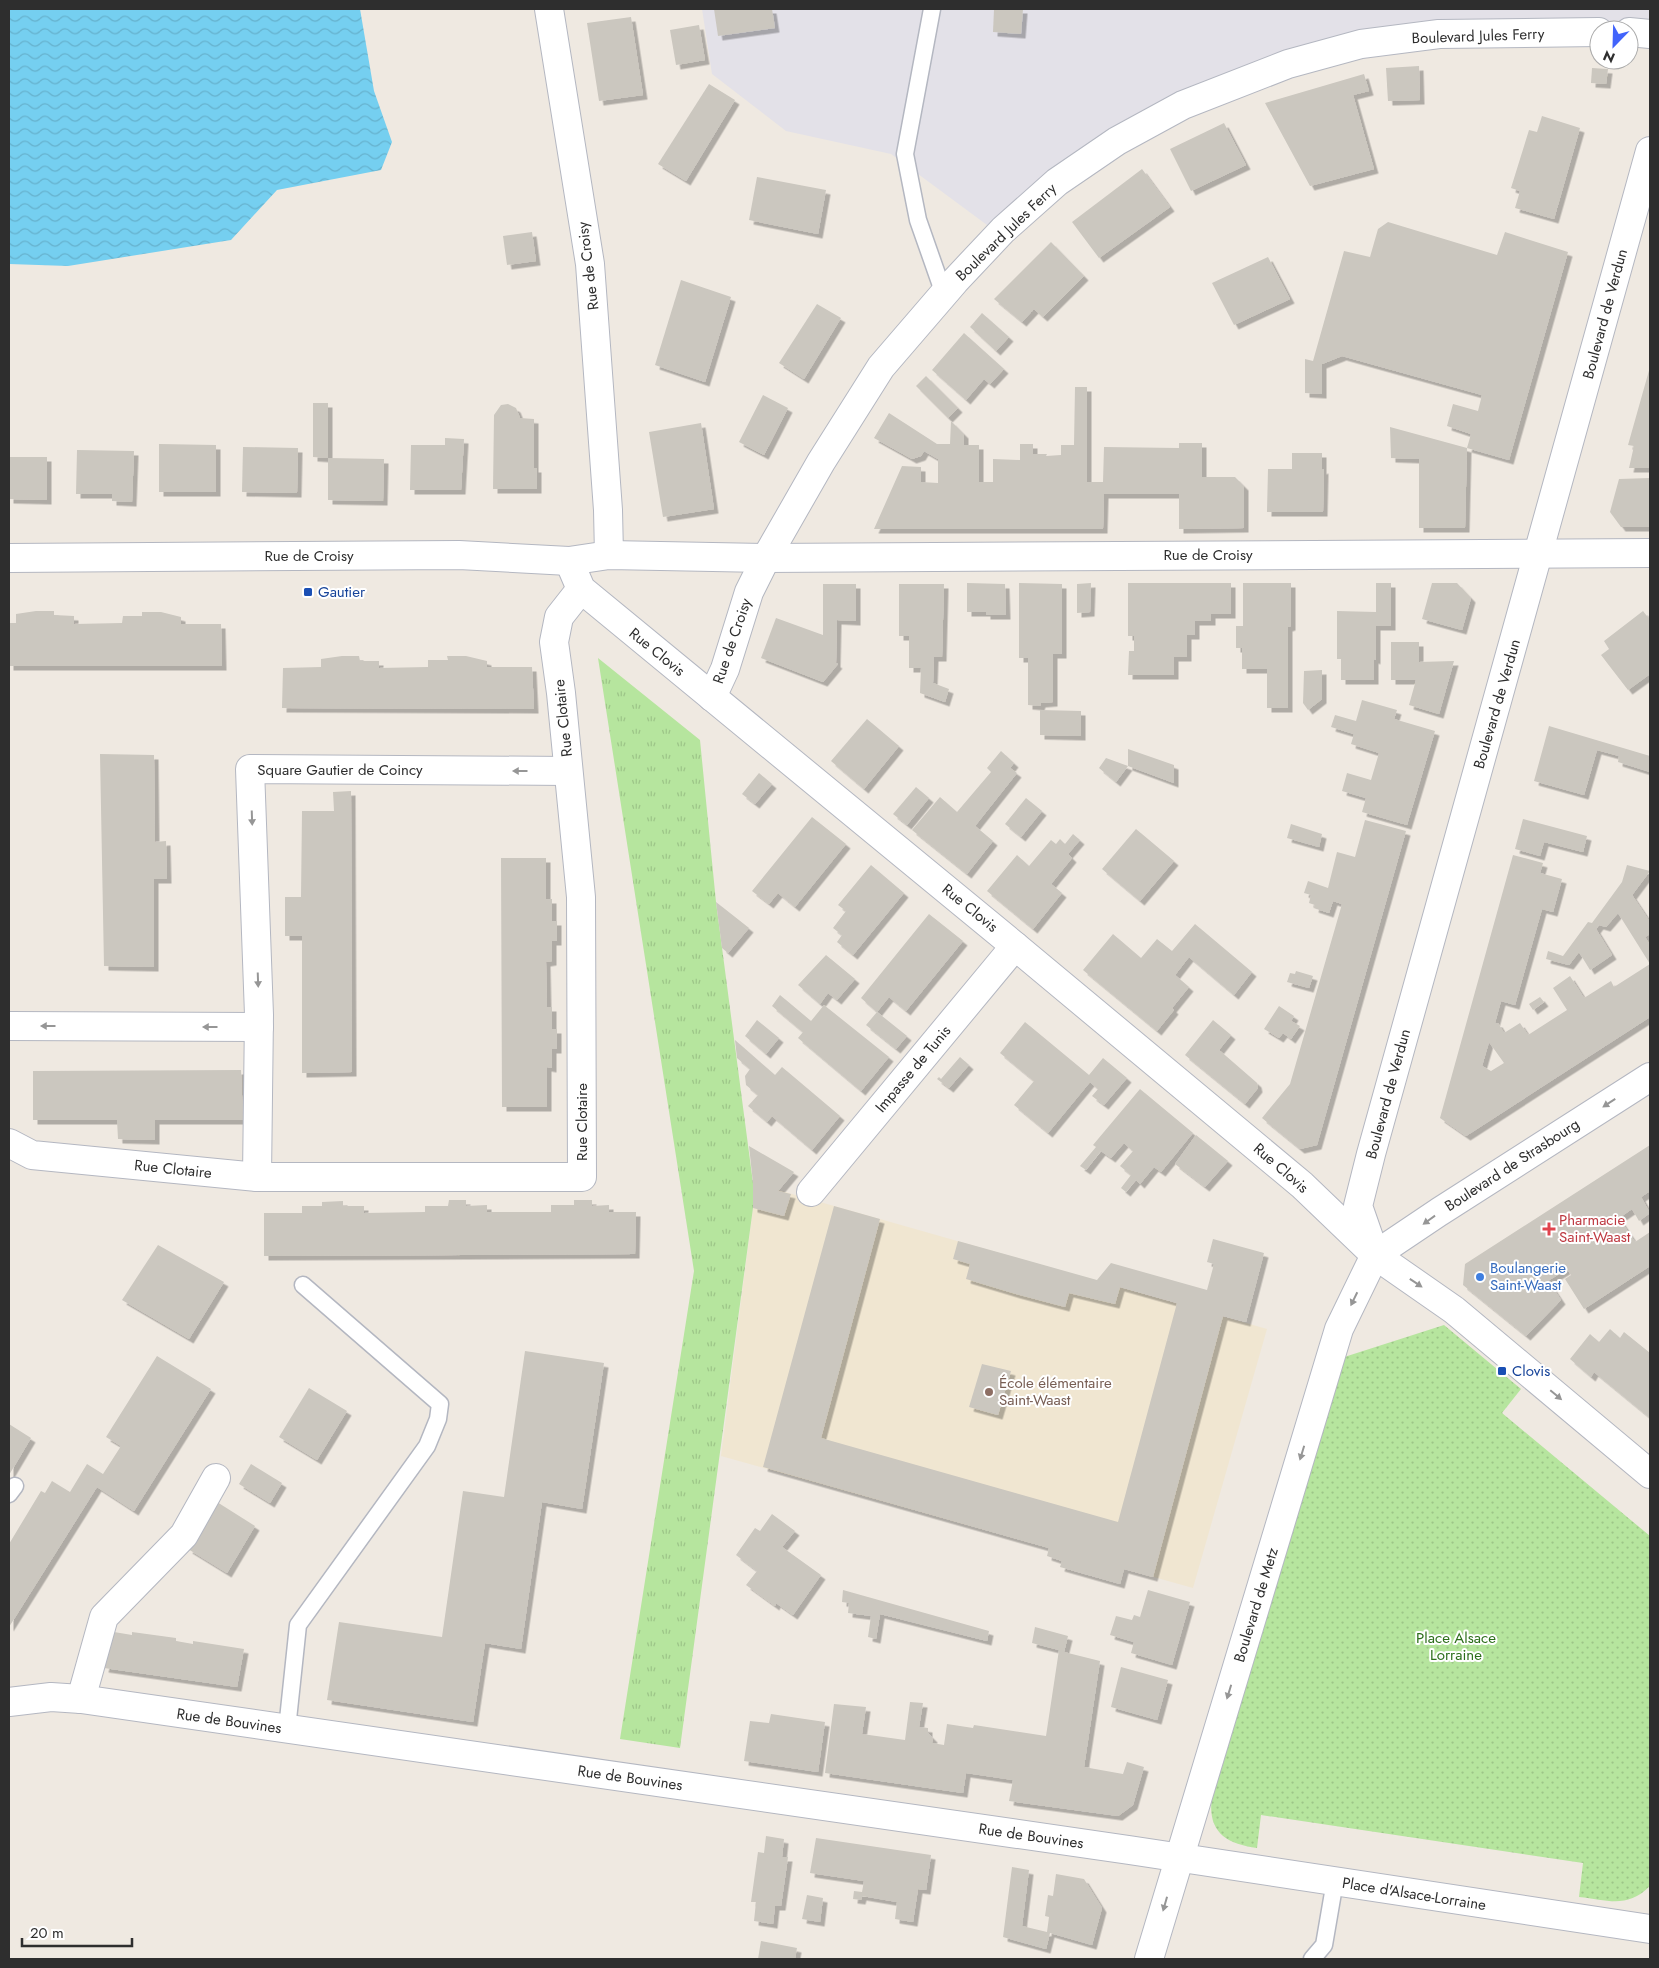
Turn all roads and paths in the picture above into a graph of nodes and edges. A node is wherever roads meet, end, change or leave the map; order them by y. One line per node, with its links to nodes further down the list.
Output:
1 (549, 9): 8 (street, Rue de Croisy)
2 (932, 9): 5 (lane)
3 (1589, 32): 5 (street, Boulevard Jules Ferry)
4 (1650, 151): 6 (street, Boulevard de Verdun)
5 (944, 294): 10 (street, Boulevard Jules Ferry)
6 (1538, 554): 7 (street, Rue de Croisy); 10 (street, Rue de Croisy); 22 (street, Boulevard de Verdun)
7 (1650, 554)
8 (609, 555): 10 (street, Rue de Croisy); 11 (street, Rue de Croisy)
9 (9, 558): 11 (street, Rue de Croisy)
10 (766, 558): 13 (street, Rue de Croisy)
11 (569, 561): 12 (street, Rue Clovis)
12 (581, 589): 13 (street, Rue Clovis); 14 (street, Rue Clotaire)
13 (712, 697): 15 (street, Rue Clovis)
14 (568, 771): 16 (street, Square Gautier de Coincy, one-way to 16); 20 (street, Rue Clotaire)
15 (1015, 946): 21 (street, Impasse de Tunis); 22 (street, Rue Clovis)
16 (259, 1021): 17 (street, one-way to 17); 20 (street, Square Gautier de Coincy)
17 (13, 1026)
18 (1650, 1077): 22 (street, Boulevard de Strasbourg, one-way to 22)
19 (9, 1143): 20 (street, Rue Clotaire)
20 (257, 1178)
21 (811, 1192)
22 (1375, 1255): 24 (street, one-way to 24); 29 (street, Boulevard de Metz, one-way to 29)
23 (303, 1285): 28 (lane)
24 (1650, 1474)
25 (216, 1478): 26 (street)
26 (81, 1699): 27 (street, Rue de Bouvines); 28 (street, Rue de Bouvines)
27 (9, 1702)
28 (287, 1729): 29 (street, Rue de Bouvines)
29 (1179, 1857): 30 (street, Place d'Alsace-Lorraine); 32 (street, Boulevard de Metz, one-way to 32)
30 (1335, 1881): 31 (street, Place d'Alsace-Lorraine); 33 (lane)
31 (1650, 1929)
32 (1149, 1959)
33 (1312, 1959)

